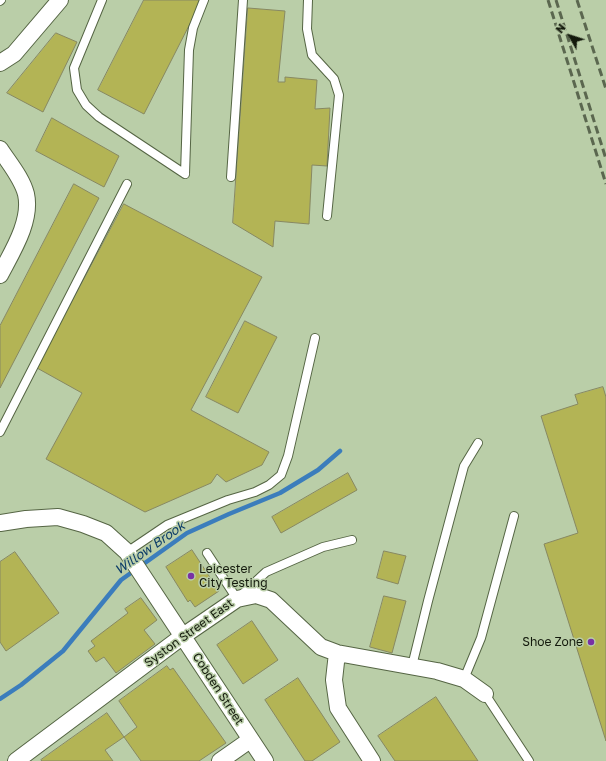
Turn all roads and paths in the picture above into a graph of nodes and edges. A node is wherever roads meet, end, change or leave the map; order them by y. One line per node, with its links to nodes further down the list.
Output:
1 (60, 0): 7 (street)
2 (92, 0): 6 (lane)
3 (204, 0): 6 (lane)
4 (243, 0): 9 (lane)
5 (308, 0): 11 (lane)
6 (101, 3)
7 (0, 63)
8 (0, 149): 12 (street)
9 (231, 177)
10 (127, 184): 14 (lane)
11 (327, 216)
12 (0, 275)
13 (315, 338): 19 (lane)
14 (0, 432)
15 (478, 443): 24 (lane)
16 (514, 516): 25 (lane)
17 (0, 523): 19 (street, Cobden Street)
18 (352, 540): 21 (lane)
19 (127, 552): 22 (street, Cobden Street)
20 (206, 553): 21 (lane)
21 (238, 599): 22 (street, Syston Street East); 23 (street, Syston Street East)
22 (183, 636): 27 (street, Cobden Street); 28 (street, Syston Street East)
23 (337, 654): 24 (street, Syston Street East); 31 (street)
24 (412, 666): 25 (street, Syston Street East)
25 (464, 679): 26 (street, Syston Street East)
26 (485, 694): 32 (lane)
27 (250, 740): 29 (street); 30 (street, Cobden Street)
28 (16, 761)
29 (220, 761)
30 (264, 761)
31 (372, 761)
32 (530, 761)

